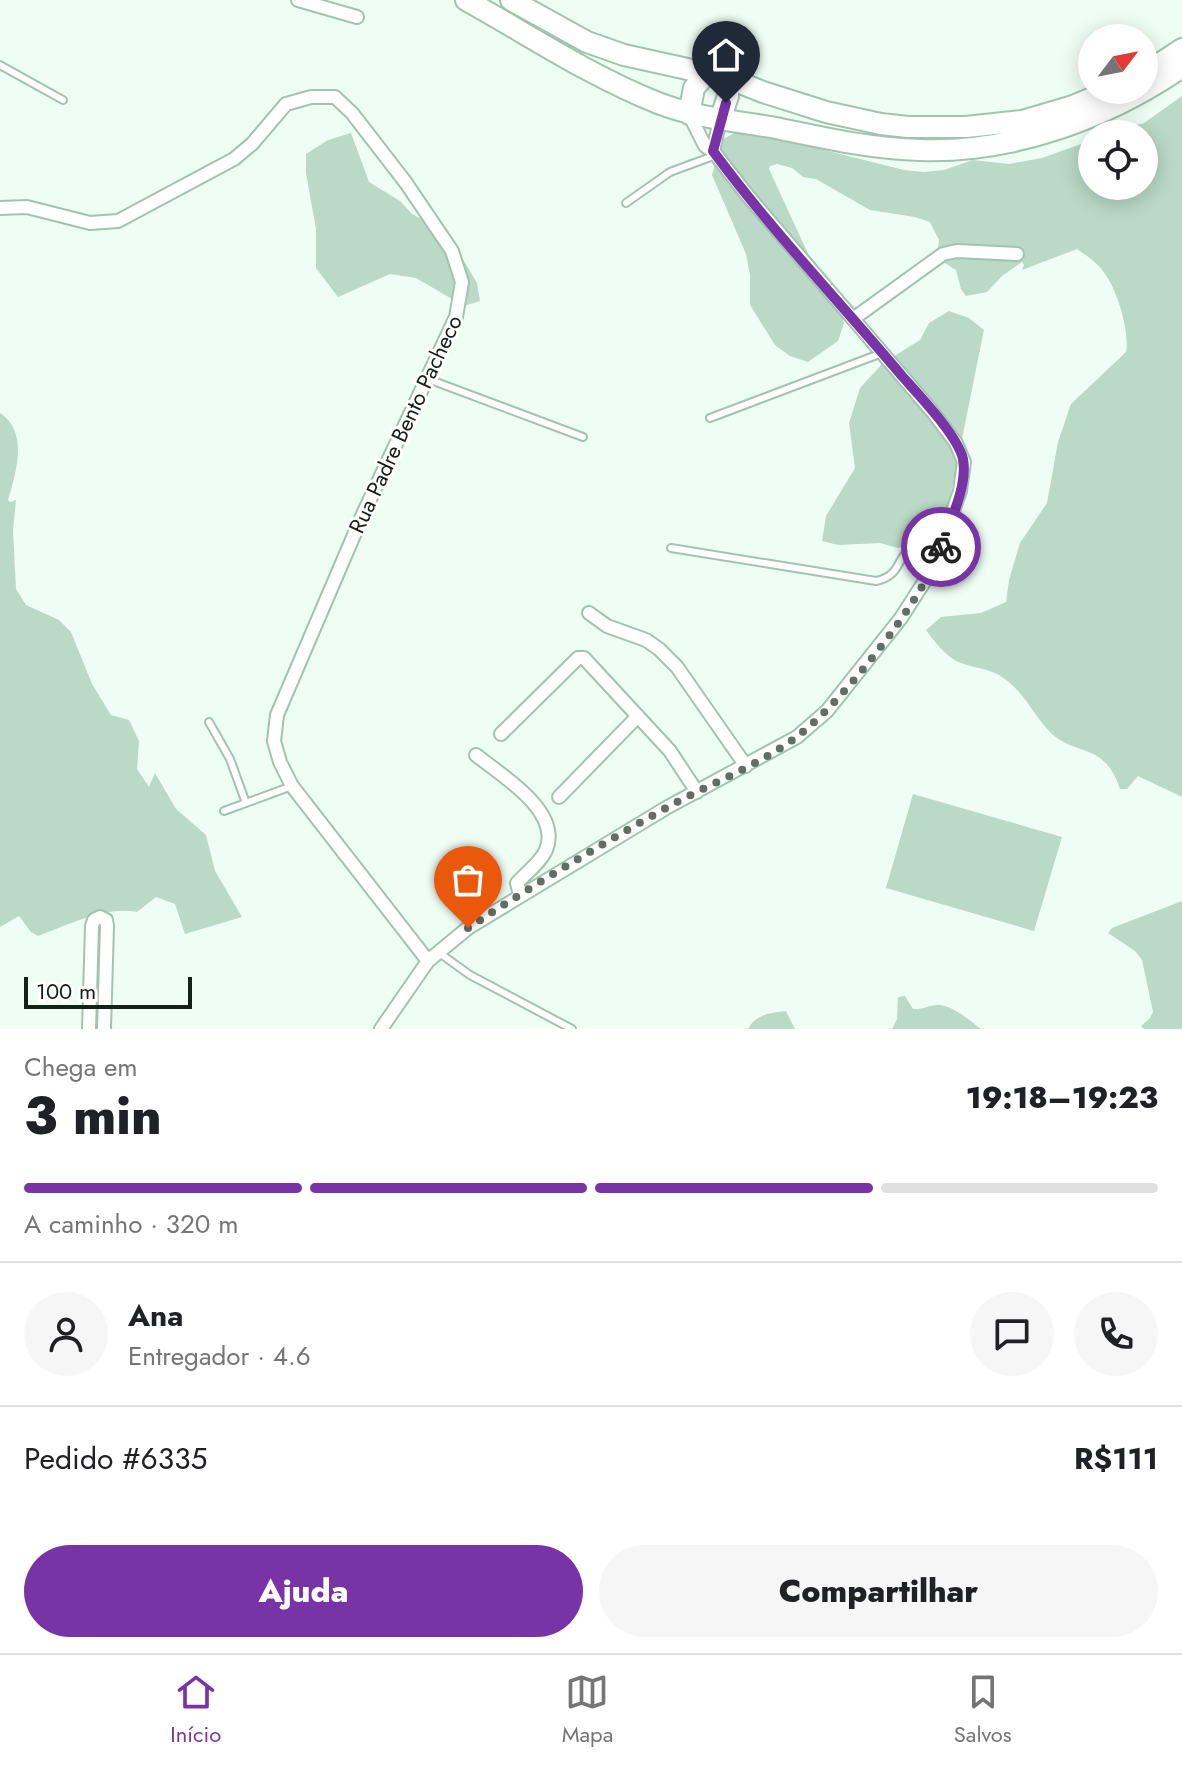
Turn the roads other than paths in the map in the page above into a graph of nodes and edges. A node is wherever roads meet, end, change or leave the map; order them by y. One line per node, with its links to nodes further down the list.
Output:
1 (298, 0): 4 (street)
2 (466, 0): 13 (main road)
3 (511, 0): 9 (main road)
4 (357, 17)
5 (1182, 49): 7 (main road)
6 (0, 65): 11 (lane)
7 (1158, 65)
8 (1182, 67): 14 (main road)
9 (707, 73): 10 (main road); 13 (main road)
10 (728, 78): 12 (main road); 14 (main road)
11 (63, 100)
12 (1078, 103)
13 (689, 114): 14 (main road); 15 (street)
14 (720, 120): 15 (street)
15 (715, 153): 16 (lane); 19 (street)
16 (626, 203)
17 (0, 208): 21 (street, Rua Padre Bento Pacheco)
18 (1017, 254): 19 (street)
19 (853, 319): 20 (street)
20 (882, 353): 22 (lane); 25 (street)
21 (428, 379): 23 (lane); 32 (street, Rua Padre Bento Pacheco)
22 (710, 418)
23 (583, 437)
24 (671, 548): 25 (lane)
25 (940, 552): 31 (street)
26 (589, 613): 31 (street)
27 (638, 716): 29 (street); 33 (street); 34 (street)
28 (209, 722): 35 (lane)
29 (501, 734)
30 (476, 755): 37 (street)
31 (746, 766): 33 (street)
32 (292, 786): 35 (lane); 38 (street, Rua Padre Bento Pacheco)
33 (697, 792): 37 (street)
34 (559, 797)
35 (246, 803): 36 (lane)
36 (224, 811)
37 (520, 895): 38 (street)
38 (433, 956): 41 (street); 42 (lane)
39 (89, 1029): 40 (street)
40 (104, 1029)
41 (381, 1029)
42 (572, 1029)

